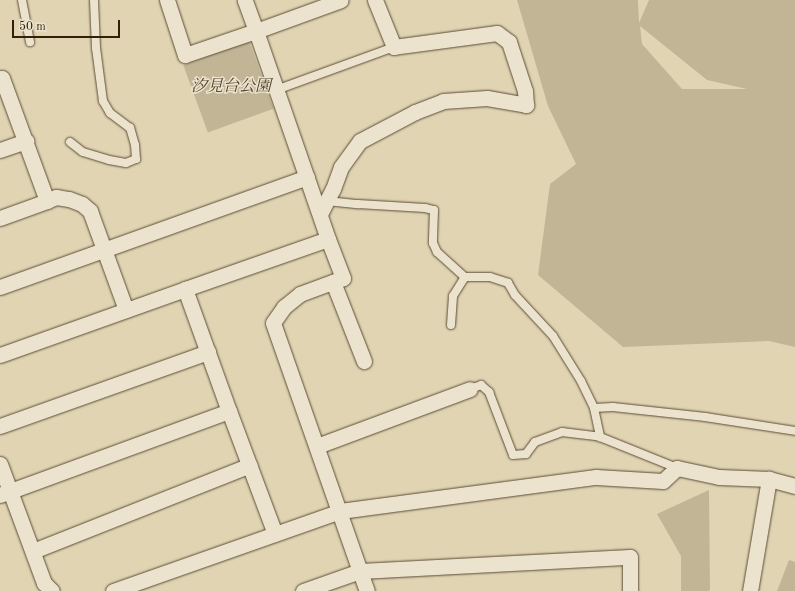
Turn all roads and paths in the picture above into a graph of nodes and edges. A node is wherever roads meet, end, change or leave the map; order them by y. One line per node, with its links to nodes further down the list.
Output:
1 (22, 0): 8 (lane)
2 (94, 0): 13 (lane)
3 (167, 0): 7 (street)
4 (245, 0): 7 (street)
5 (375, 0): 9 (street)
6 (335, 1): 7 (street)
7 (256, 31): 11 (street)
8 (30, 42)
9 (394, 47): 11 (lane); 17 (street)
10 (0, 79): 12 (street)
11 (276, 90): 15 (street)
12 (26, 141): 14 (street); 16 (street)
13 (70, 142)
14 (0, 150)
15 (307, 177): 17 (street); 20 (street)
16 (47, 201): 18 (street); 20 (street)
17 (323, 207): 19 (street); 21 (lane)
18 (0, 218)
19 (328, 239): 22 (street); 24 (street)
20 (105, 250): 23 (street); 25 (street)
21 (465, 277): 26 (lane); 31 (lane)
22 (333, 282): 29 (street); 36 (street)
23 (0, 287)
24 (185, 288): 25 (street); 27 (street)
25 (126, 310): 28 (street)
26 (451, 324)
27 (208, 352): 32 (street); 33 (street)
28 (0, 355)
29 (364, 361)
30 (470, 389): 35 (lane); 36 (street)
31 (594, 408): 34 (lane); 35 (lane)
32 (230, 411): 38 (street); 42 (street)
33 (0, 426)
34 (795, 431)
35 (600, 437): 39 (lane)
36 (317, 446): 43 (street)
37 (0, 464): 42 (street)
38 (250, 466): 44 (street); 45 (street)
39 (676, 468): 40 (street); 43 (street)
40 (769, 478): 41 (street); 52 (street)
41 (795, 486)
42 (5, 493): 45 (street)
43 (340, 512): 44 (street); 46 (street)
44 (275, 534): 48 (street)
45 (33, 551): 47 (street)
46 (360, 571): 49 (street); 50 (street); 51 (street)
47 (52, 591)
48 (113, 591)
49 (303, 591)
50 (367, 591)
51 (630, 591)
52 (750, 591)

